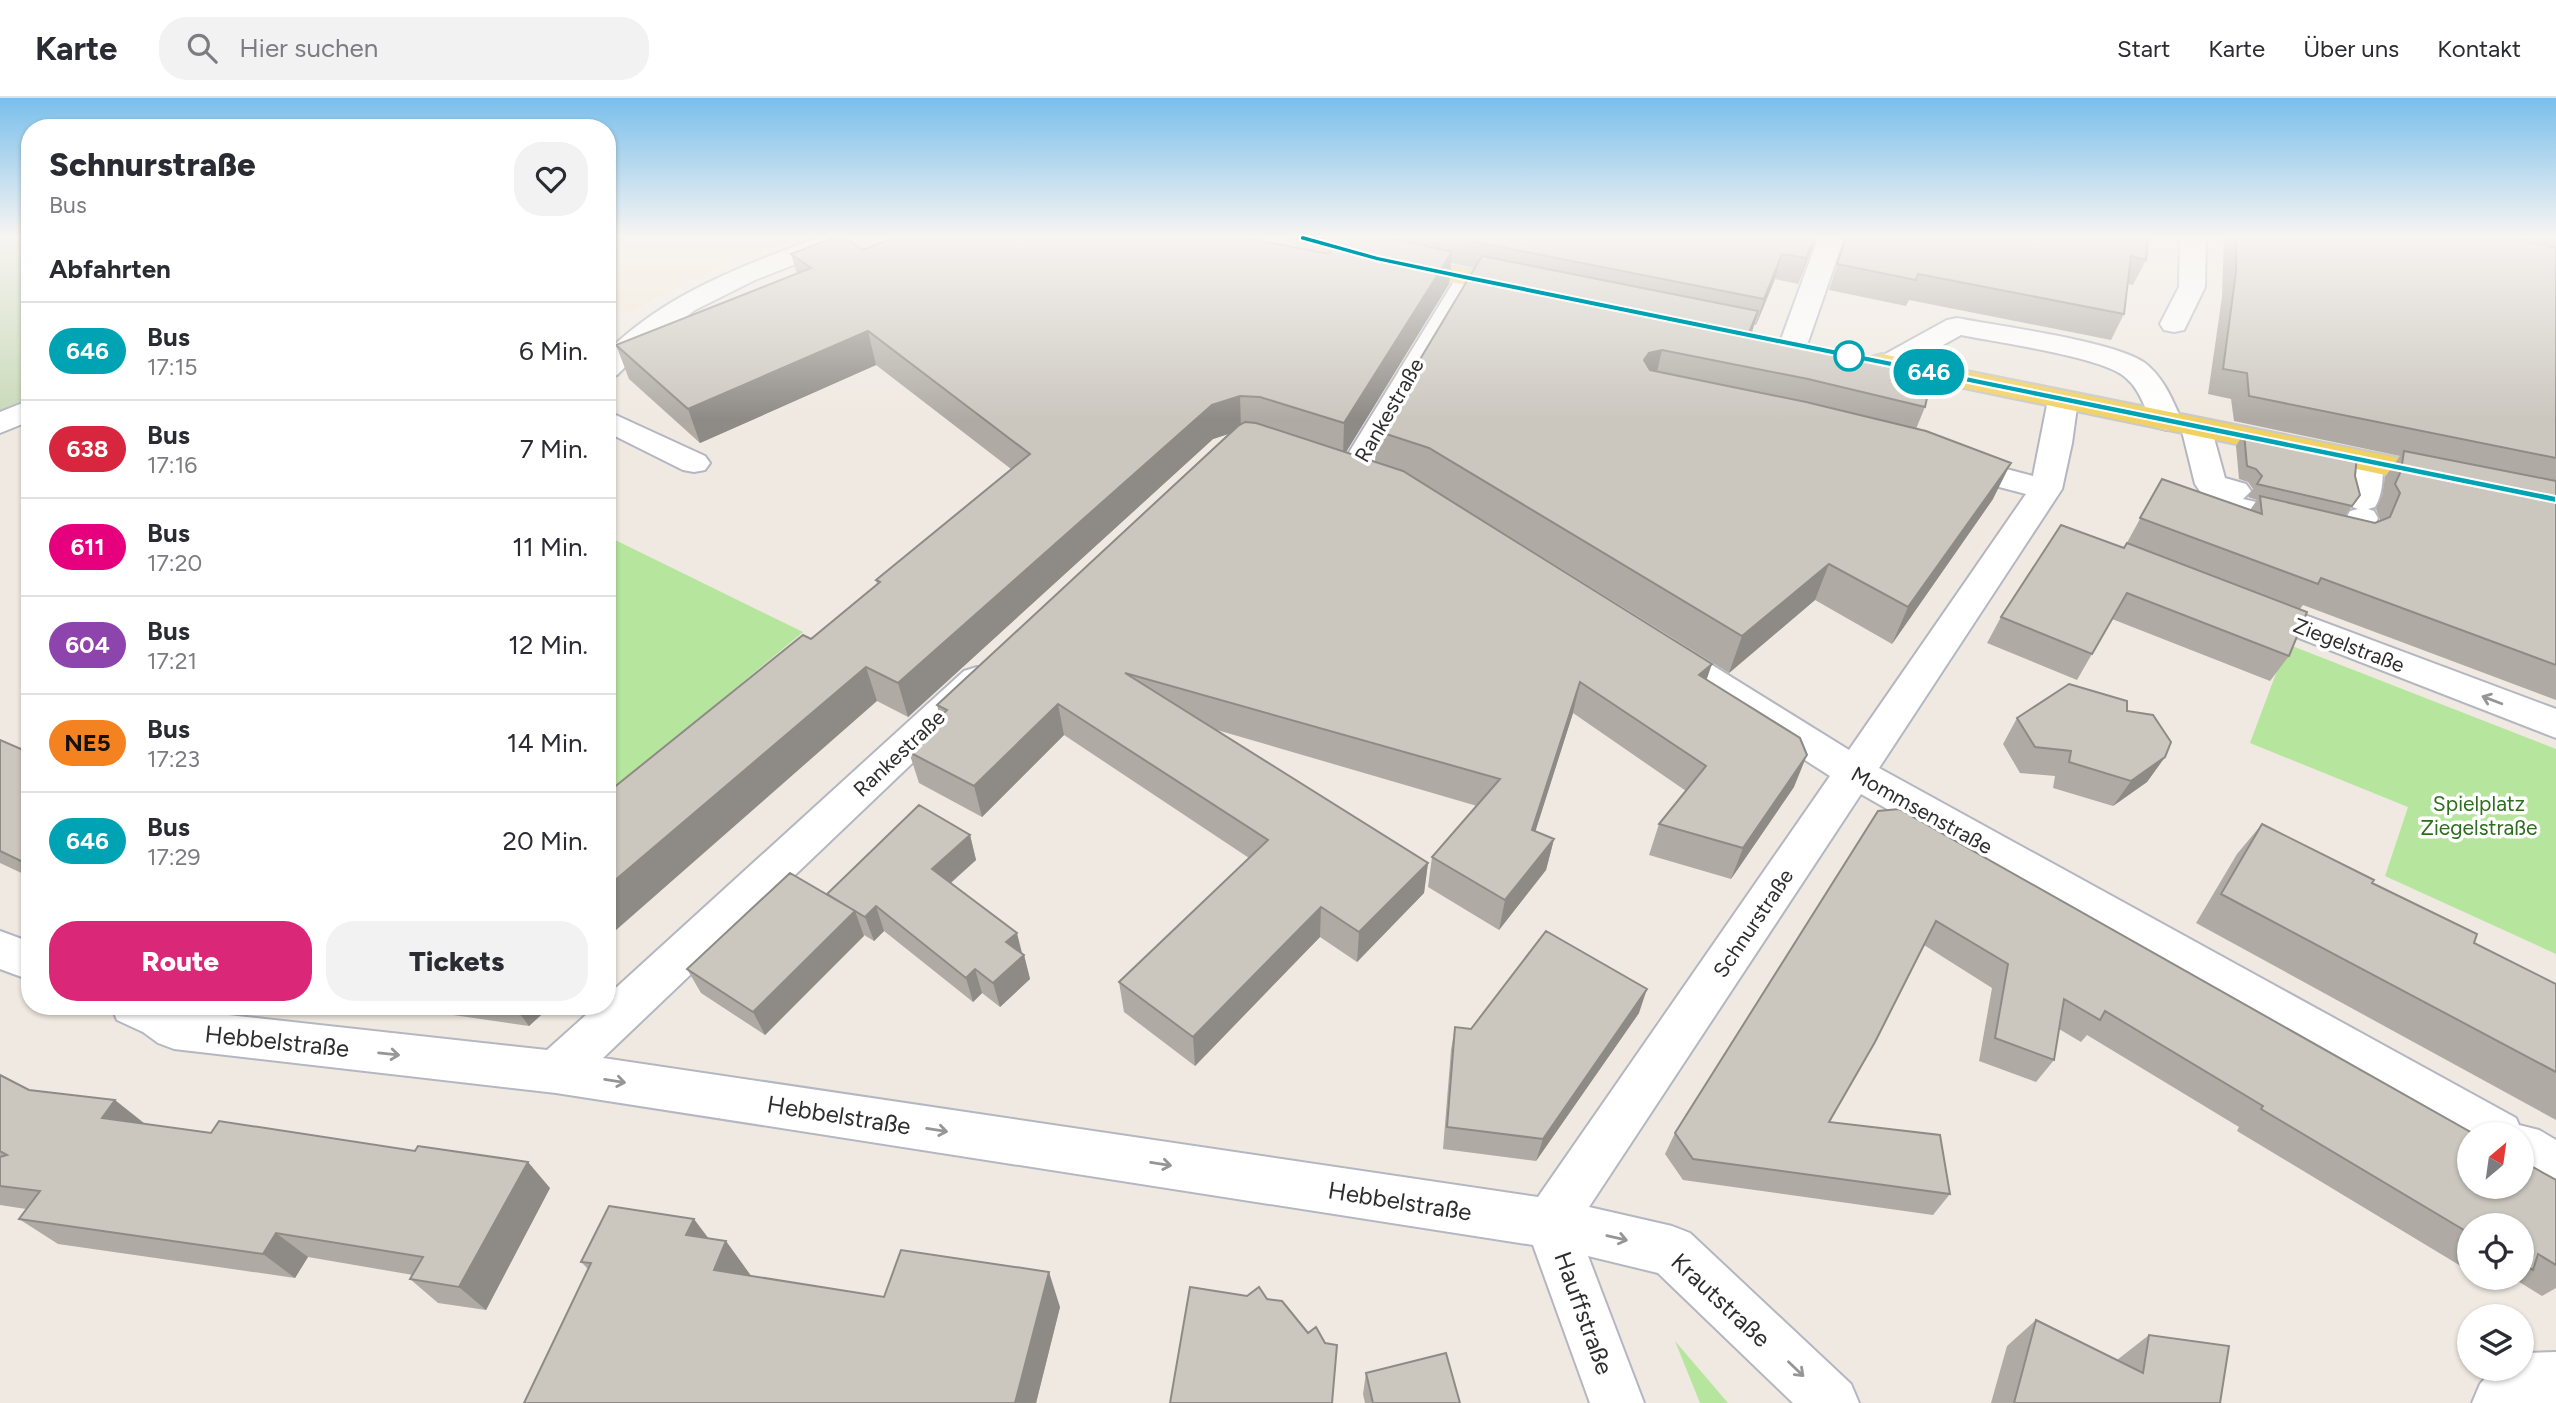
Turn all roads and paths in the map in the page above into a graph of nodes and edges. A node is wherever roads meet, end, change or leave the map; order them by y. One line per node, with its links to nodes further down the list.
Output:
1 (691, 299): 7 (street)
2 (1455, 299): 18 (street, Rankestraße)
3 (1800, 299): 6 (street)
4 (2186, 299): 5 (street)
5 (2174, 324)
6 (1779, 342): 8 (main road)
7 (616, 360)
8 (1888, 364): 9 (main road); 13 (street)
9 (2063, 400): 13 (main road); 19 (street, Schnurstraße)
10 (21, 414): 11 (street)
11 (0, 424)
12 (616, 424): 16 (street)
13 (2181, 424): 15 (main road); 15 (street)
14 (1928, 459): 19 (street)
15 (2367, 462): 17 (main road)
16 (694, 463)
17 (2475, 483)
18 (1389, 485)
19 (2040, 513): 24 (street, Schnurstraße)
20 (2218, 595): 23 (street, Ziegelstraße, one-way to 20)
21 (1634, 633): 24 (street, Mommsenstraße)
22 (1003, 656): 28 (street, Rankestraße)
23 (2556, 724)
24 (1854, 772): 29 (street, Mommsenstraße); 32 (street, Schnurstraße)
25 (0, 949): 26 (street)
26 (21, 958)
27 (152, 1015): 28 (street, Hebbelstraße, one-way to 28)
28 (556, 1072): 32 (street, Hebbelstraße, one-way to 32)
29 (2479, 1122)
30 (2534, 1153): 31 (street)
31 (2556, 1166)
32 (1550, 1223): 34 (street, Hauffstraße); 35 (street, Krautstraße, one-way to 35)
33 (2556, 1379): 36 (street)
34 (1617, 1403)
35 (1832, 1403)
36 (2499, 1403)

